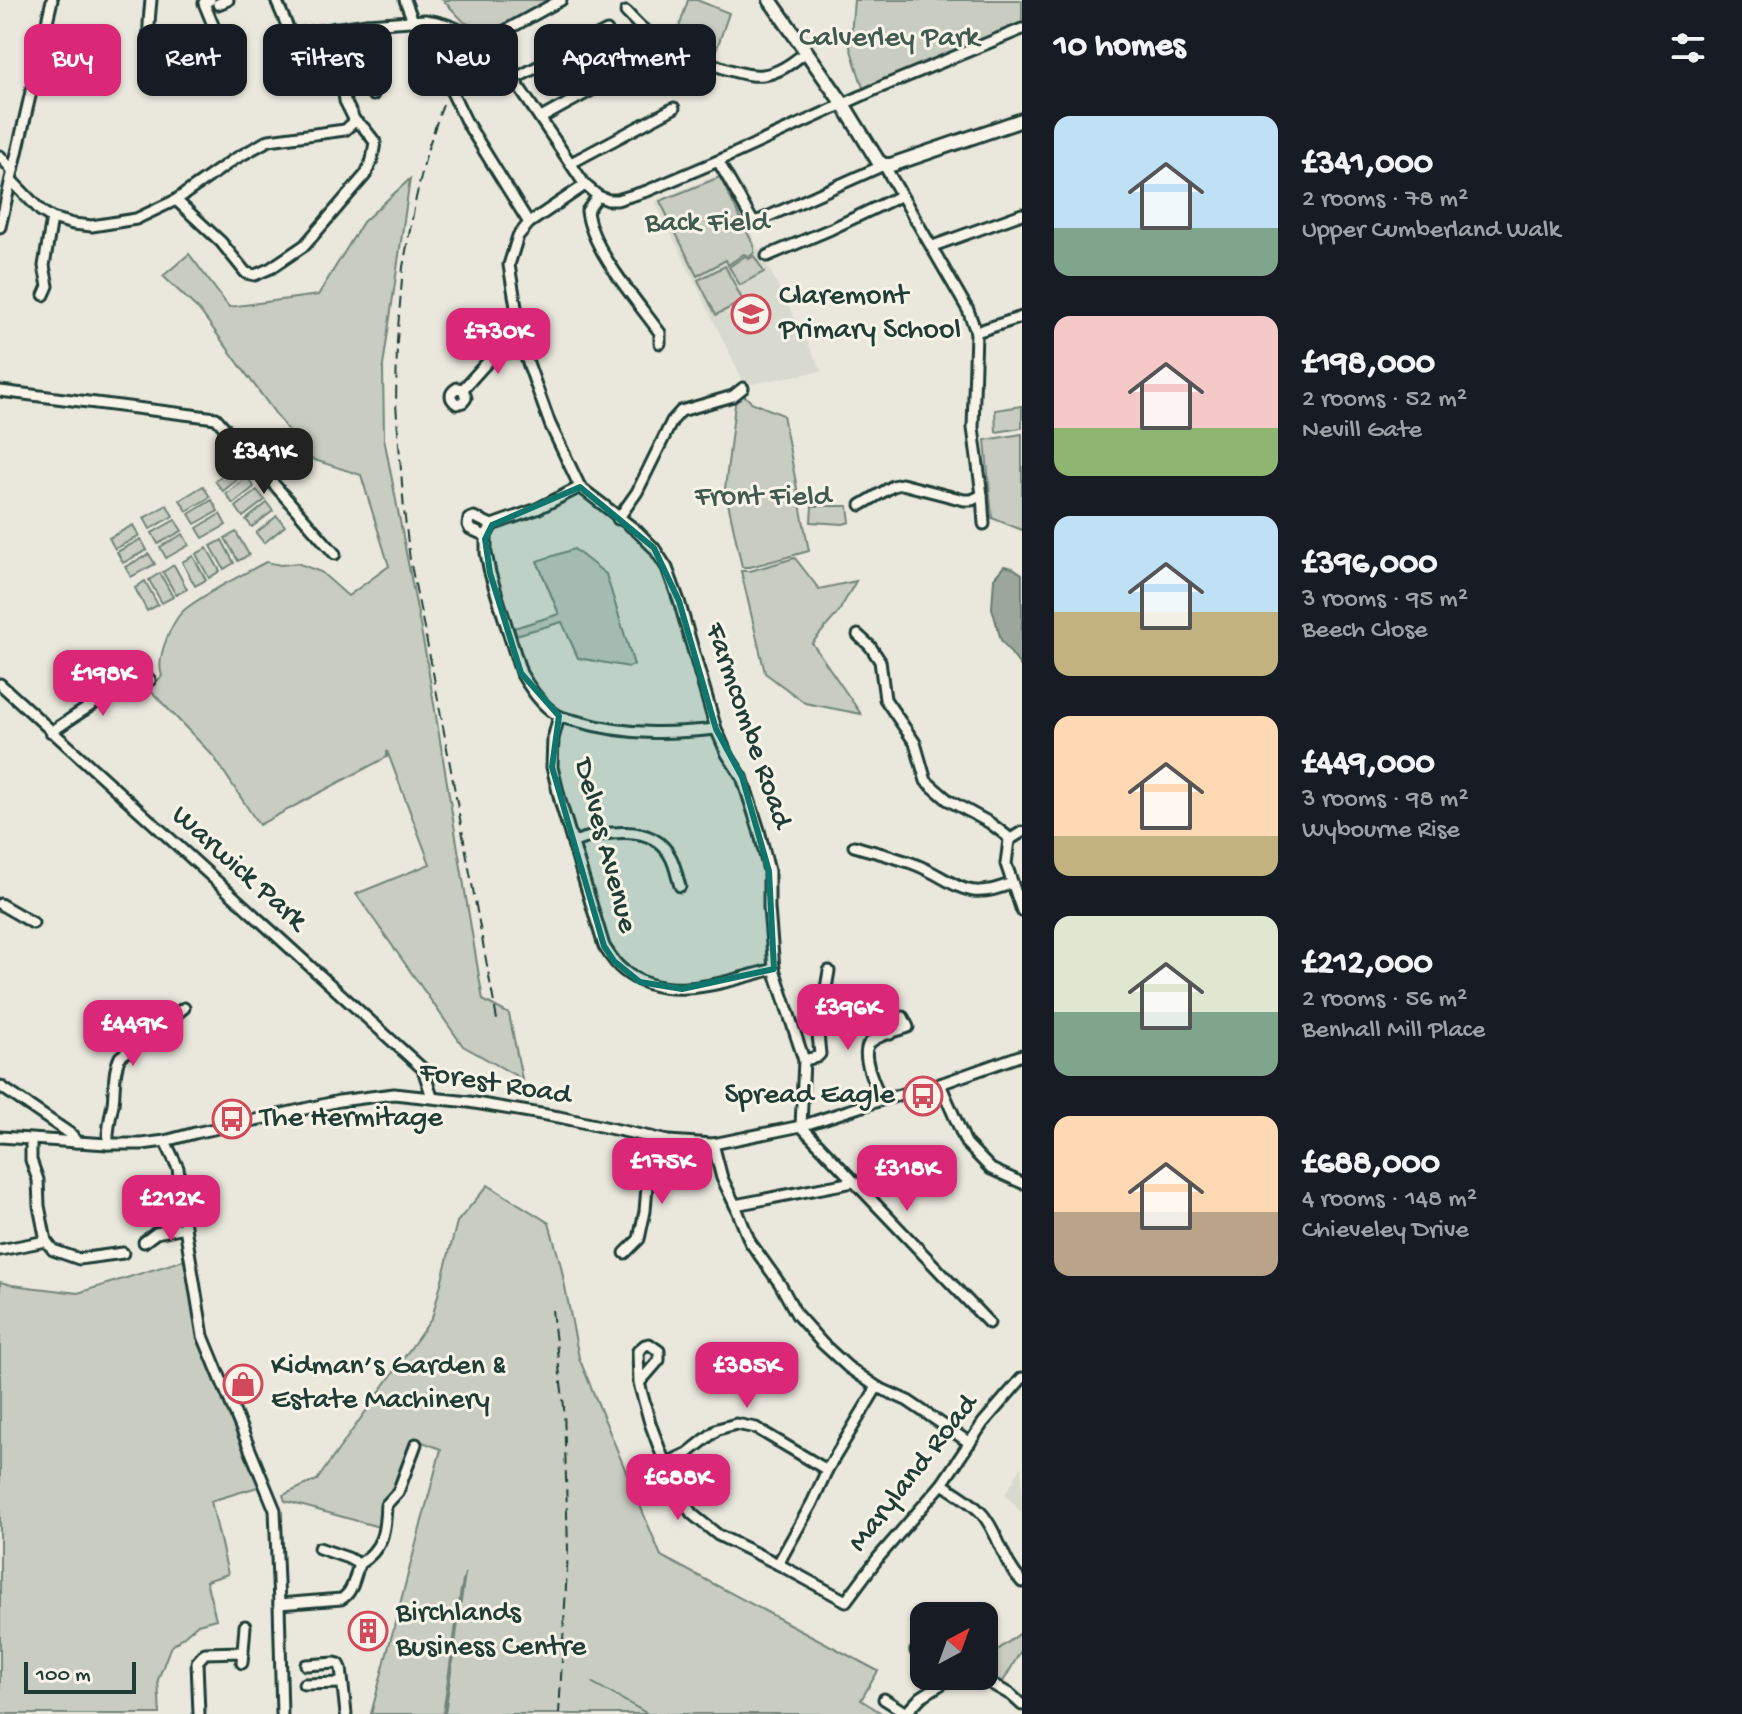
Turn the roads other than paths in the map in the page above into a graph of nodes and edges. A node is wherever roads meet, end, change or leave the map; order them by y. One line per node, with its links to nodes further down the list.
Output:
1 (52, 0): 30 (street)
2 (151, 0): 7 (street)
3 (276, 0): 10 (street)
4 (405, 0): 9 (street)
5 (561, 0): 13 (street)
6 (770, 0): 16 (main road)
7 (219, 1)
8 (626, 12): 14 (street)
9 (413, 21): 11 (street); 12 (street); 37 (street)
10 (286, 24)
11 (367, 24)
12 (442, 24)
13 (517, 24)
14 (637, 24)
15 (1022, 29): 21 (street)
16 (806, 52): 17 (street); 21 (main road)
17 (716, 64)
18 (518, 85): 23 (street)
19 (344, 96): 25 (street)
20 (581, 96): 23 (street)
21 (843, 104): 27 (street); 29 (main road)
22 (674, 108): 28 (street)
23 (541, 118): 28 (street)
24 (1022, 120): 29 (main road)
25 (355, 121): 34 (street); 34 (street)
26 (0, 156): 30 (street)
27 (718, 161): 29 (street); 32 (street)
28 (571, 163): 31 (street)
29 (884, 165): 33 (street)
30 (12, 176): 36 (street); 38 (street)
31 (585, 185): 32 (street); 37 (street, Farmcombe Road)
32 (598, 196): 44 (street)
33 (900, 196): 39 (street); 40 (street)
34 (176, 200): 36 (street)
35 (1022, 214): 39 (street)
36 (52, 218): 41 (street)
37 (529, 223): 45 (street, Farmcombe Road)
38 (0, 227)
39 (933, 246): 43 (street)
40 (767, 256)
41 (44, 295)
42 (1022, 317): 43 (street)
43 (976, 332): 50 (street)
44 (660, 343)
45 (523, 349): 47 (street); 49 (street, Farmcombe Road)
46 (743, 388): 52 (street)
47 (463, 389)
48 (0, 391): 56 (street)
49 (580, 487): 52 (street, Farmcombe Road); 54 (street)
50 (982, 495): 51 (street); 53 (street)
51 (861, 505)
52 (618, 519): 61 (street, Farmcombe Road)
53 (984, 524)
54 (492, 525): 55 (street); 55 (street)
55 (486, 536): 60 (street)
56 (335, 554)
57 (872, 633): 64 (street)
58 (150, 680): 62 (street)
59 (0, 684): 62 (street, Warwick Park)
60 (559, 716): 61 (street); 65 (street, Delves Avenue)
61 (716, 729): 72 (street, Farmcombe Road)
62 (51, 732): 82 (street, Warwick Park)
63 (1022, 832): 64 (street)
64 (1009, 840): 67 (street)
65 (573, 842): 68 (street); 72 (street, Delves Avenue)
66 (855, 845): 67 (street)
67 (1012, 883): 70 (street)
68 (680, 886)
69 (0, 904): 71 (street)
70 (1022, 911)
71 (33, 923)
72 (774, 969): 79 (street, Farmcombe Road)
73 (829, 971): 79 (street)
74 (869, 1007): 77 (street)
75 (184, 1008): 90 (street)
76 (903, 1017): 77 (street)
77 (890, 1034): 83 (street)
78 (1022, 1055): 80 (street, Forest Road)
79 (804, 1060): 84 (street, Farmcombe Road)
80 (940, 1084): 83 (street, Forest Road); 93 (street)
81 (0, 1086): 89 (street)
82 (432, 1097): 86 (street, Forest Road); 88 (street, Forest Road)
83 (881, 1100): 84 (street, Forest Road)
84 (801, 1126): 91 (street, Forest Road); 92 (street)
85 (0, 1137): 87 (street, Forest Road)
86 (651, 1137): 91 (street, Forest Road); 100 (street)
87 (31, 1140): 89 (street, Forest Road); 96 (street)
88 (165, 1141): 90 (street, Forest Road); 95 (street)
89 (76, 1142): 90 (street, Forest Road)
90 (108, 1144)
91 (713, 1144): 94 (street)
92 (853, 1182): 94 (street); 101 (street)
93 (1022, 1183)
94 (735, 1205): 104 (street)
95 (185, 1227): 97 (street); 114 (street)
96 (46, 1241): 98 (street); 99 (street)
97 (144, 1242)
98 (0, 1250)
99 (123, 1253)
100 (625, 1253)
101 (989, 1323)
102 (1022, 1378): 105 (street, Maryland Road)
103 (639, 1383): 107 (street)
104 (877, 1387): 105 (street); 108 (street)
105 (970, 1443): 109 (street, Maryland Road)
106 (416, 1444): 111 (street)
107 (665, 1464): 108 (street); 112 (street)
108 (827, 1470): 112 (street)
109 (942, 1484): 112 (street, Maryland Road); 113 (street)
110 (319, 1548): 111 (street)
111 (359, 1564): 114 (street)
112 (778, 1564)
113 (1022, 1582)
114 (279, 1604): 125 (street)
115 (245, 1626): 124 (street)
116 (306, 1665): 117 (street)
117 (342, 1683): 118 (street); 126 (street)
118 (304, 1684)
119 (998, 1688): 122 (street)
120 (932, 1690): 123 (street)
121 (884, 1699): 123 (street)
122 (1022, 1705)
123 (907, 1713)
124 (199, 1714)
125 (282, 1714)
126 (346, 1714)

